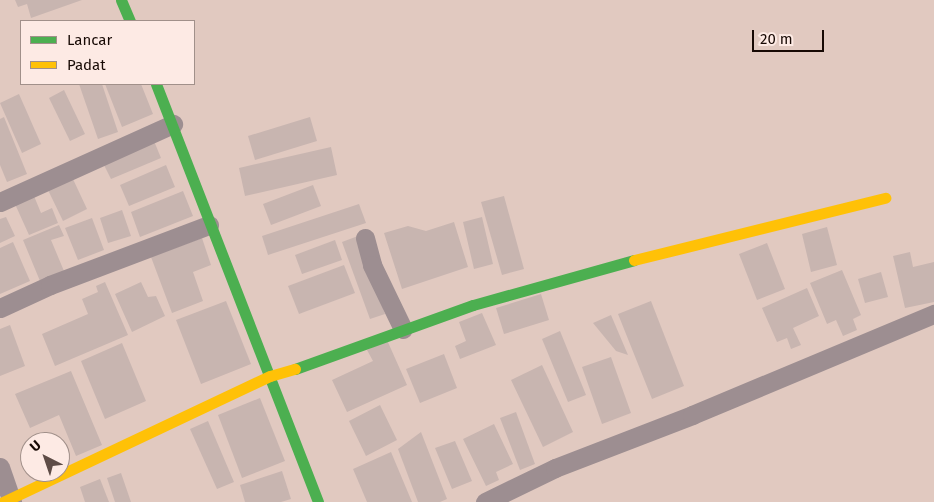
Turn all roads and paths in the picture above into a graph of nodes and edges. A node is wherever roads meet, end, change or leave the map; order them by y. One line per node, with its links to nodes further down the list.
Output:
1 (121, 0): 2 (street)
2 (130, 20)
3 (156, 85): 4 (street)
4 (173, 124): 6 (street); 7 (street)
5 (885, 198): 11 (street)
6 (0, 202)
7 (209, 225): 9 (street); 12 (street)
8 (365, 238): 11 (street)
9 (0, 308)
10 (934, 314): 16 (street)
11 (403, 329): 12 (street)
12 (270, 376): 14 (street); 15 (street)
13 (0, 467): 14 (street)
14 (9, 501)
15 (318, 502)
16 (484, 502)

